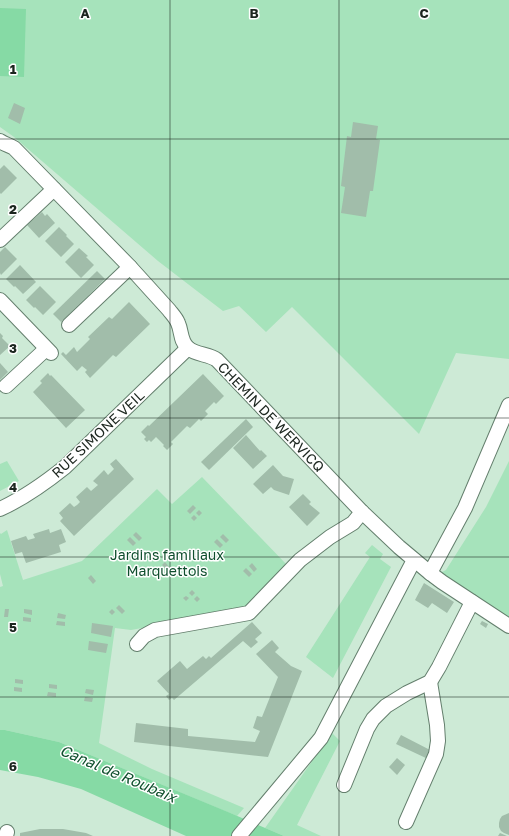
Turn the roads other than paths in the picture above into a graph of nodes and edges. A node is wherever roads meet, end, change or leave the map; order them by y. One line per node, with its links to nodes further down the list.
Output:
1 (1, 143): 2 (street)
2 (54, 189): 3 (street); 4 (street)
3 (0, 240)
4 (130, 267): 6 (street); 7 (street)
5 (0, 300): 8 (street)
6 (69, 325)
7 (188, 348): 10 (street, RUE SIMONE VEIL); 11 (street, CHEMIN DE WERVICQ)
8 (6, 386)
9 (509, 405): 13 (street)
10 (0, 509)
11 (362, 512): 12 (street, CHEMIN DE WERVICQ); 16 (street)
12 (414, 560): 13 (street, CHEMIN DE WERVICQ); 20 (street)
13 (430, 573): 14 (street, CHEMIN DE WERVICQ)
14 (472, 602): 15 (street, CHEMIN DE WERVICQ); 17 (street)
15 (509, 626)
16 (137, 644)
17 (430, 682): 18 (street); 19 (street)
18 (344, 785)
19 (406, 822)
20 (240, 836)

